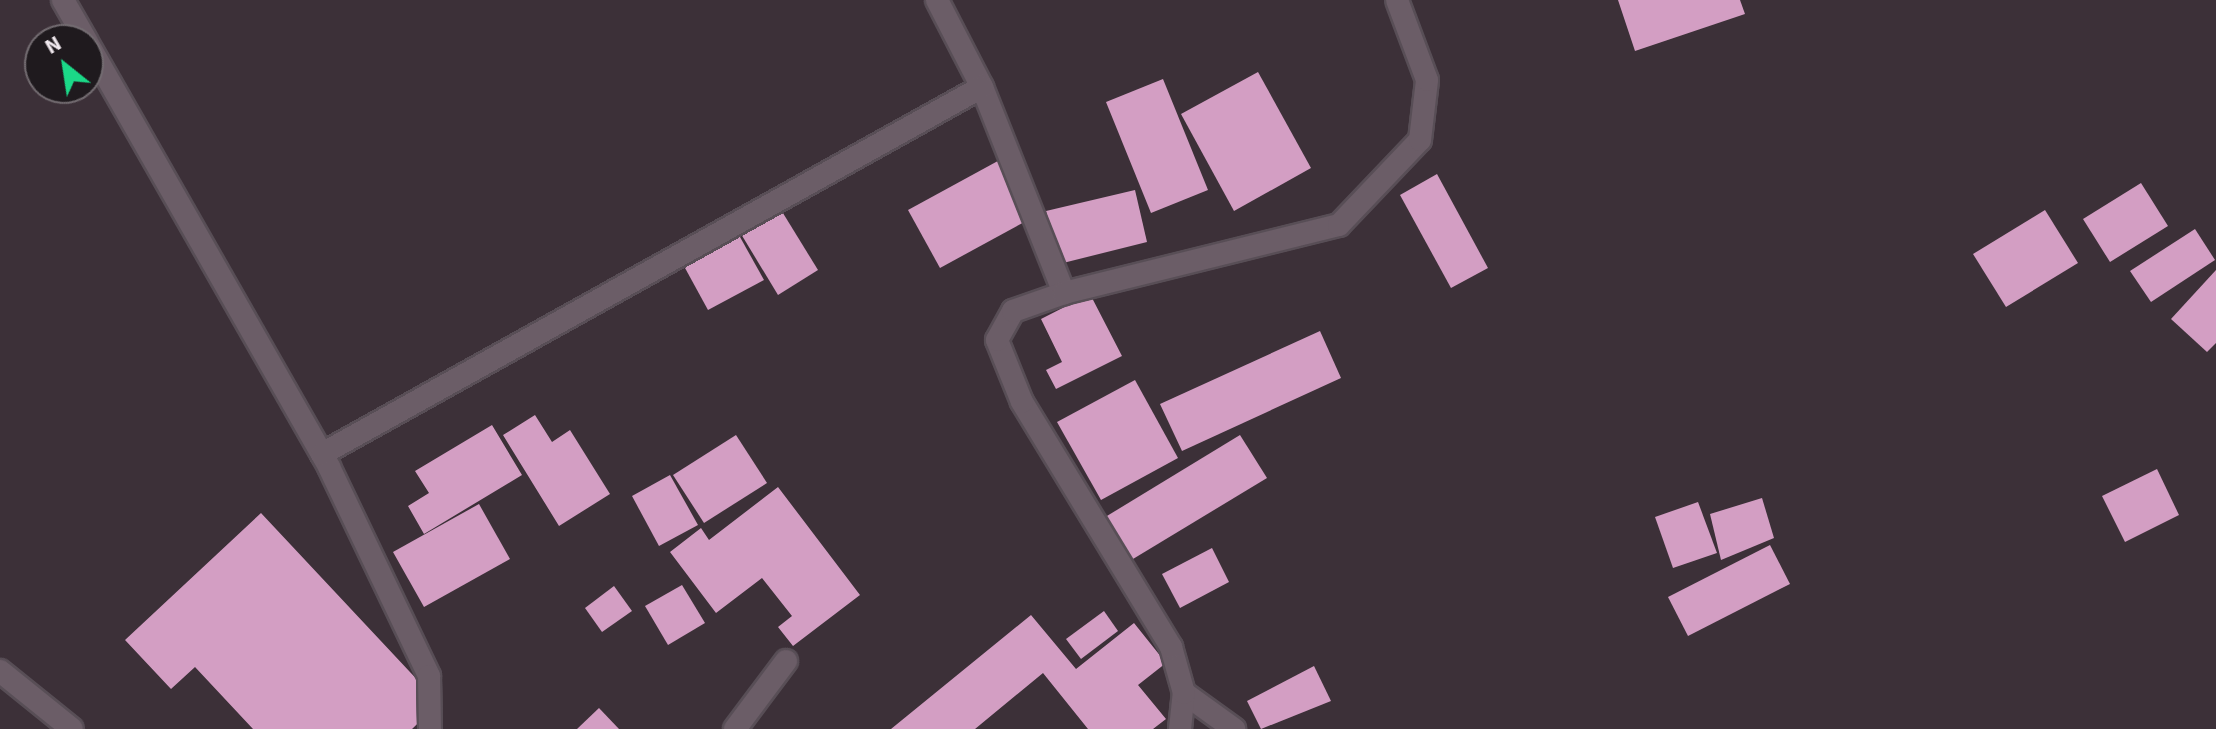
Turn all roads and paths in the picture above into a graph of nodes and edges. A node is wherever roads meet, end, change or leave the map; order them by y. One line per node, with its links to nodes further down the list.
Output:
1 (63, 0): 4 (street)
2 (937, 0): 6 (street)
3 (1397, 0): 7 (street)
4 (77, 24)
5 (104, 72): 8 (street)
6 (982, 87): 7 (street); 8 (street)
7 (1064, 293): 11 (street)
8 (322, 454): 13 (street)
9 (786, 661): 14 (street)
10 (0, 671): 12 (street)
11 (1184, 693): 15 (street); 16 (street)
12 (72, 729)
13 (430, 729)
14 (735, 729)
15 (1180, 729)
16 (1234, 729)

